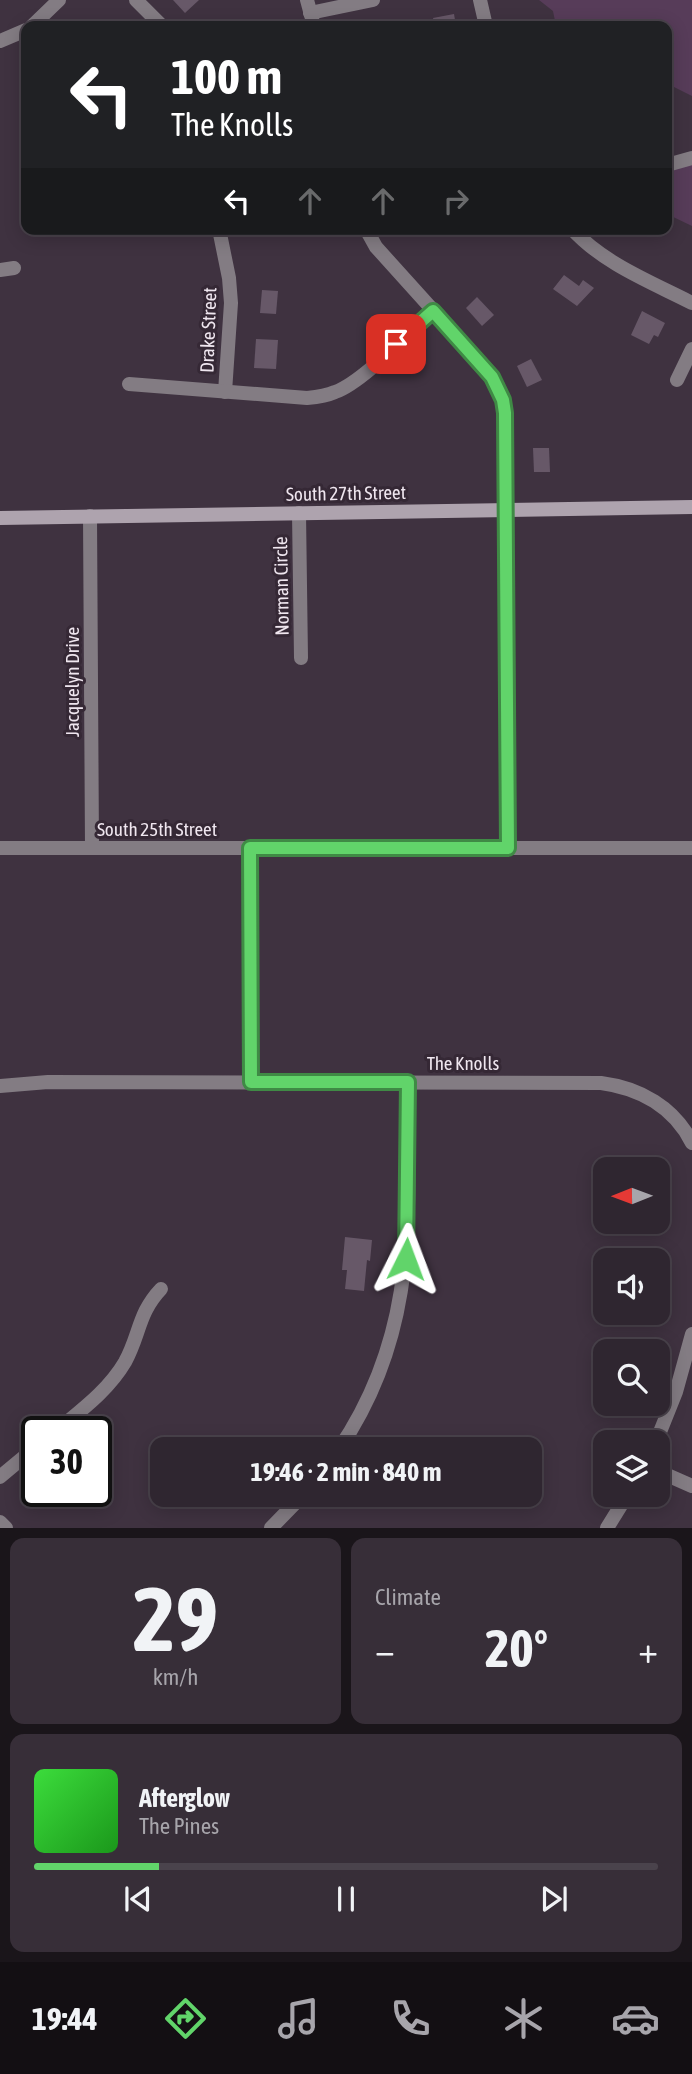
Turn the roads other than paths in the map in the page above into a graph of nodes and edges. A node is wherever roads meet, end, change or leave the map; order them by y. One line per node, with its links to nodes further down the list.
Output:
1 (59, 0): 6 (street)
2 (136, 0): 7 (street)
3 (373, 0): 5 (street)
4 (481, 0): 8 (street)
5 (310, 13)
6 (37, 21)
7 (157, 21)
8 (485, 21)
9 (21, 32): 10 (street)
10 (0, 41)
11 (692, 158): 12 (street)
12 (672, 164)
13 (220, 235): 21 (street, Drake Street)
14 (369, 235): 17 (street)
15 (578, 235): 16 (street)
16 (692, 303)
17 (433, 311): 21 (street); 23 (street)
18 (692, 349): 19 (street)
19 (677, 380)
20 (130, 384): 21 (street)
21 (225, 392)
22 (692, 507): 23 (main road, South 27th Street)
23 (507, 510): 24 (main road, South 27th Street); 31 (street)
24 (299, 513): 25 (main road, South 27th Street); 27 (street, Norman Circle)
25 (90, 516): 26 (main road, South 27th Street); 29 (street, Jacquelyn Drive)
26 (0, 518)
27 (301, 658)
28 (0, 848): 29 (street, South 25th Street)
29 (92, 848): 30 (street, South 25th Street)
30 (250, 848): 31 (street, South 25th Street); 33 (street)
31 (508, 848): 32 (street, South 25th Street)
32 (692, 848)
33 (251, 1082): 34 (street, The Knolls); 35 (street, The Knolls)
34 (408, 1082): 36 (street, The Knolls); 41 (street)
35 (0, 1086)
36 (692, 1143)
37 (161, 1289): 39 (street)
38 (692, 1334): 40 (street)
39 (75, 1416)
40 (661, 1430)
41 (346, 1437)
42 (21, 1459): 44 (street)
43 (670, 1476): 45 (street)
44 (0, 1477)
45 (692, 1486)
46 (291, 1507): 50 (street)
47 (620, 1507): 51 (street)
48 (0, 1522): 49 (street)
49 (6, 1528)
50 (271, 1528)
51 (607, 1528)

